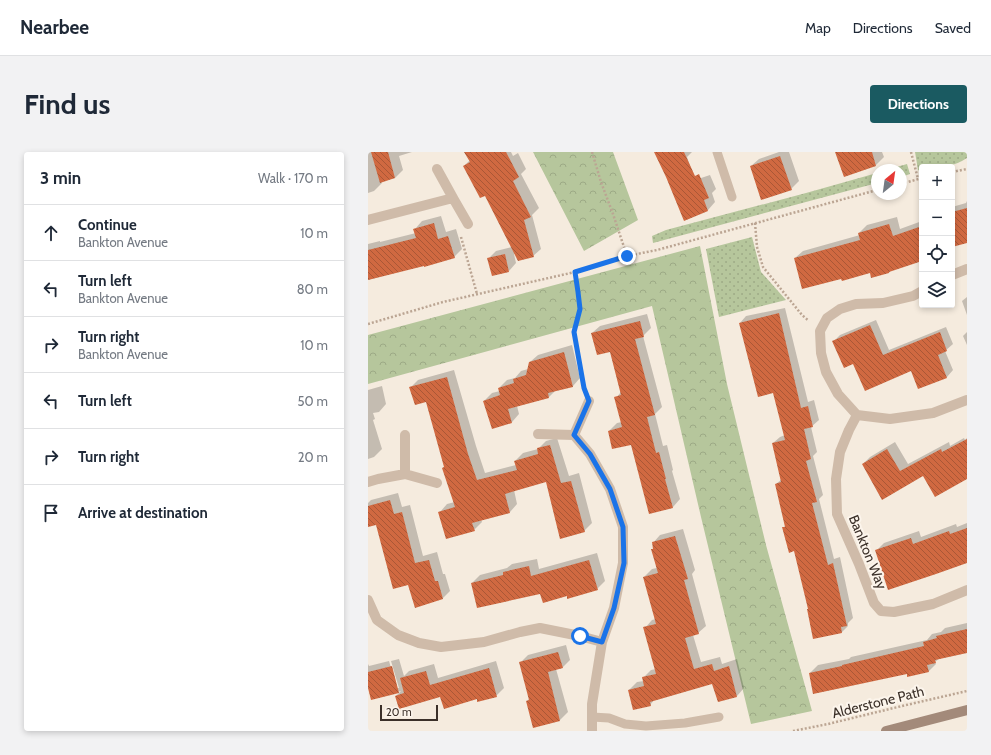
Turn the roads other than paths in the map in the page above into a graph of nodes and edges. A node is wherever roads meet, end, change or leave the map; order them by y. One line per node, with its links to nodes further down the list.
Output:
1 (718, 152): 3 (lane)
2 (437, 169): 4 (street)
3 (732, 197)
4 (453, 198): 5 (street); 6 (street)
5 (368, 220)
6 (468, 224)
7 (967, 270): 8 (street)
8 (955, 274)
9 (919, 292): 12 (street)
10 (967, 400): 12 (street)
11 (589, 401): 15 (street)
12 (858, 415): 19 (street, Bankton Way)
13 (538, 434): 15 (street)
14 (405, 435): 16 (street)
15 (574, 435): 21 (street)
16 (405, 474): 17 (street); 18 (street)
17 (368, 482)
18 (437, 484)
19 (967, 590)
20 (368, 600): 21 (street)
21 (602, 642): 23 (street)
22 (967, 710): 26 (street)
23 (592, 717): 24 (lane); 25 (street)
24 (719, 717)
25 (592, 731)
26 (886, 731)

